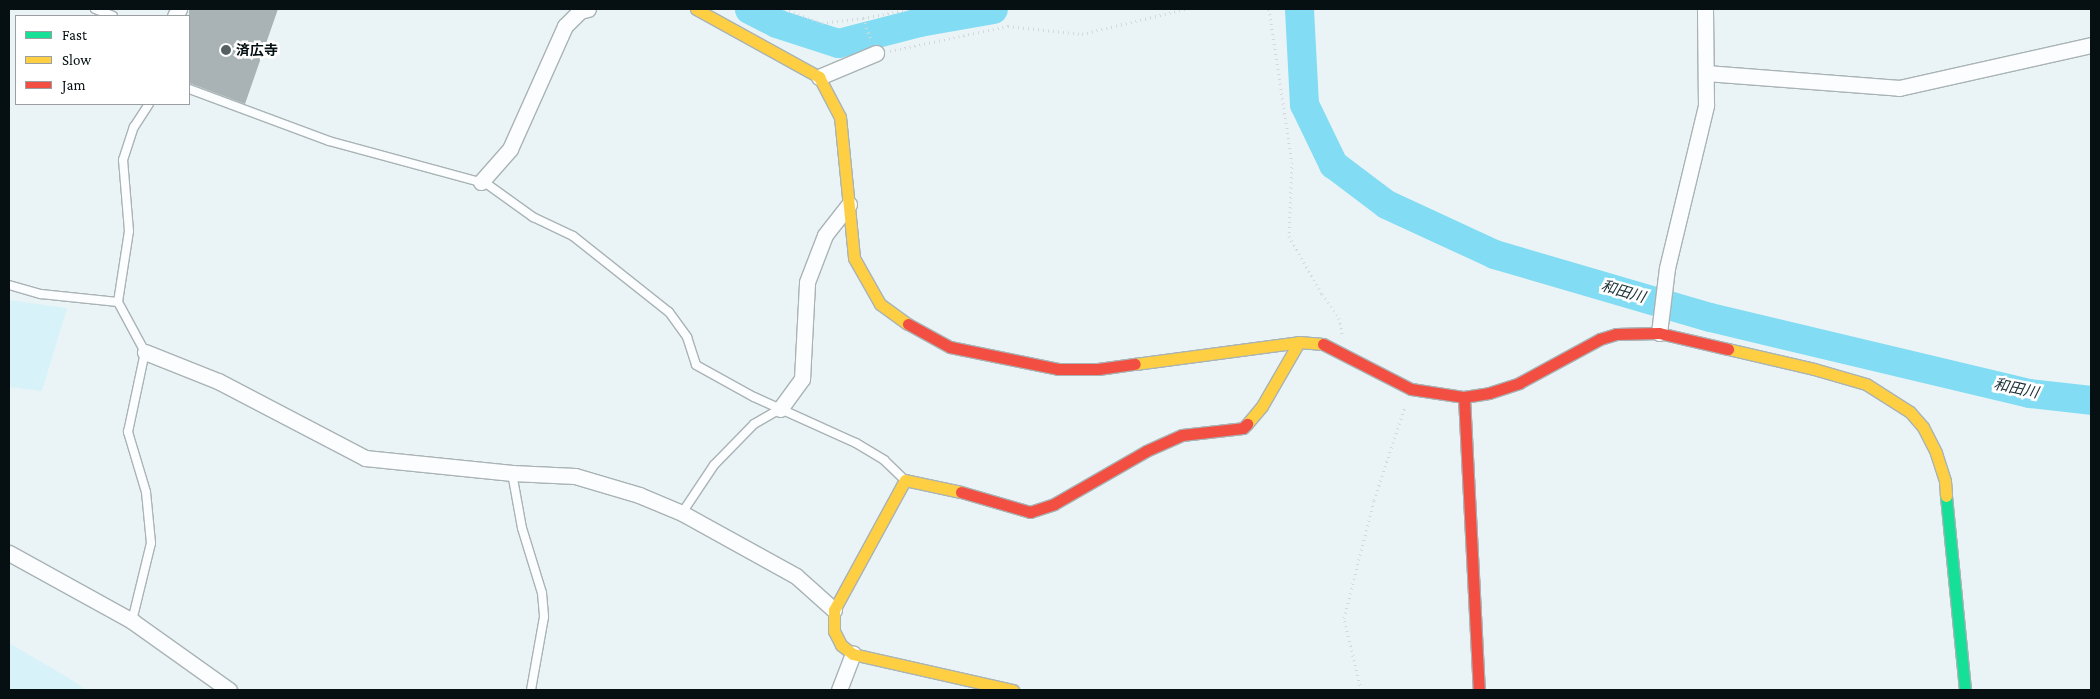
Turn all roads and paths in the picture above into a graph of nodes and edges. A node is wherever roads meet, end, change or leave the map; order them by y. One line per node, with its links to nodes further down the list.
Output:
1 (95, 9): 9 (lane)
2 (588, 9): 17 (street)
3 (696, 9): 14 (street)
4 (784, 9): 10 (path)
5 (911, 9): 10 (path)
6 (1185, 9): 12 (path)
7 (1269, 9): 24 (path)
8 (1705, 9): 13 (street)
9 (110, 15)
10 (863, 18): 12 (path)
11 (2091, 45): 13 (street)
12 (876, 53): 14 (street)
13 (1706, 73): 21 (street)
14 (819, 77): 18 (street)
15 (190, 89): 17 (lane)
16 (148, 105): 20 (lane)
17 (481, 182): 27 (lane)
18 (849, 204): 22 (street); 27 (street)
19 (9, 285): 20 (lane)
20 (118, 302): 23 (lane)
21 (1660, 328): 26 (street); 41 (street)
22 (1298, 342): 24 (street); 29 (street)
23 (145, 352): 28 (street); 33 (lane)
24 (1347, 356): 25 (street)
25 (1411, 389): 26 (street); 39 (path)
26 (1464, 397): 40 (street)
27 (780, 409): 29 (lane); 30 (lane)
28 (512, 473): 30 (street); 36 (lane)
29 (905, 480): 32 (street)
30 (682, 512): 32 (street)
31 (9, 553): 33 (street)
32 (834, 610): 34 (street)
33 (132, 621): 35 (street)
34 (852, 654): 37 (street); 38 (street)
35 (229, 690)
36 (530, 690)
37 (839, 690)
38 (1013, 690)
39 (1361, 690)
40 (1479, 690)
41 (1965, 690)

